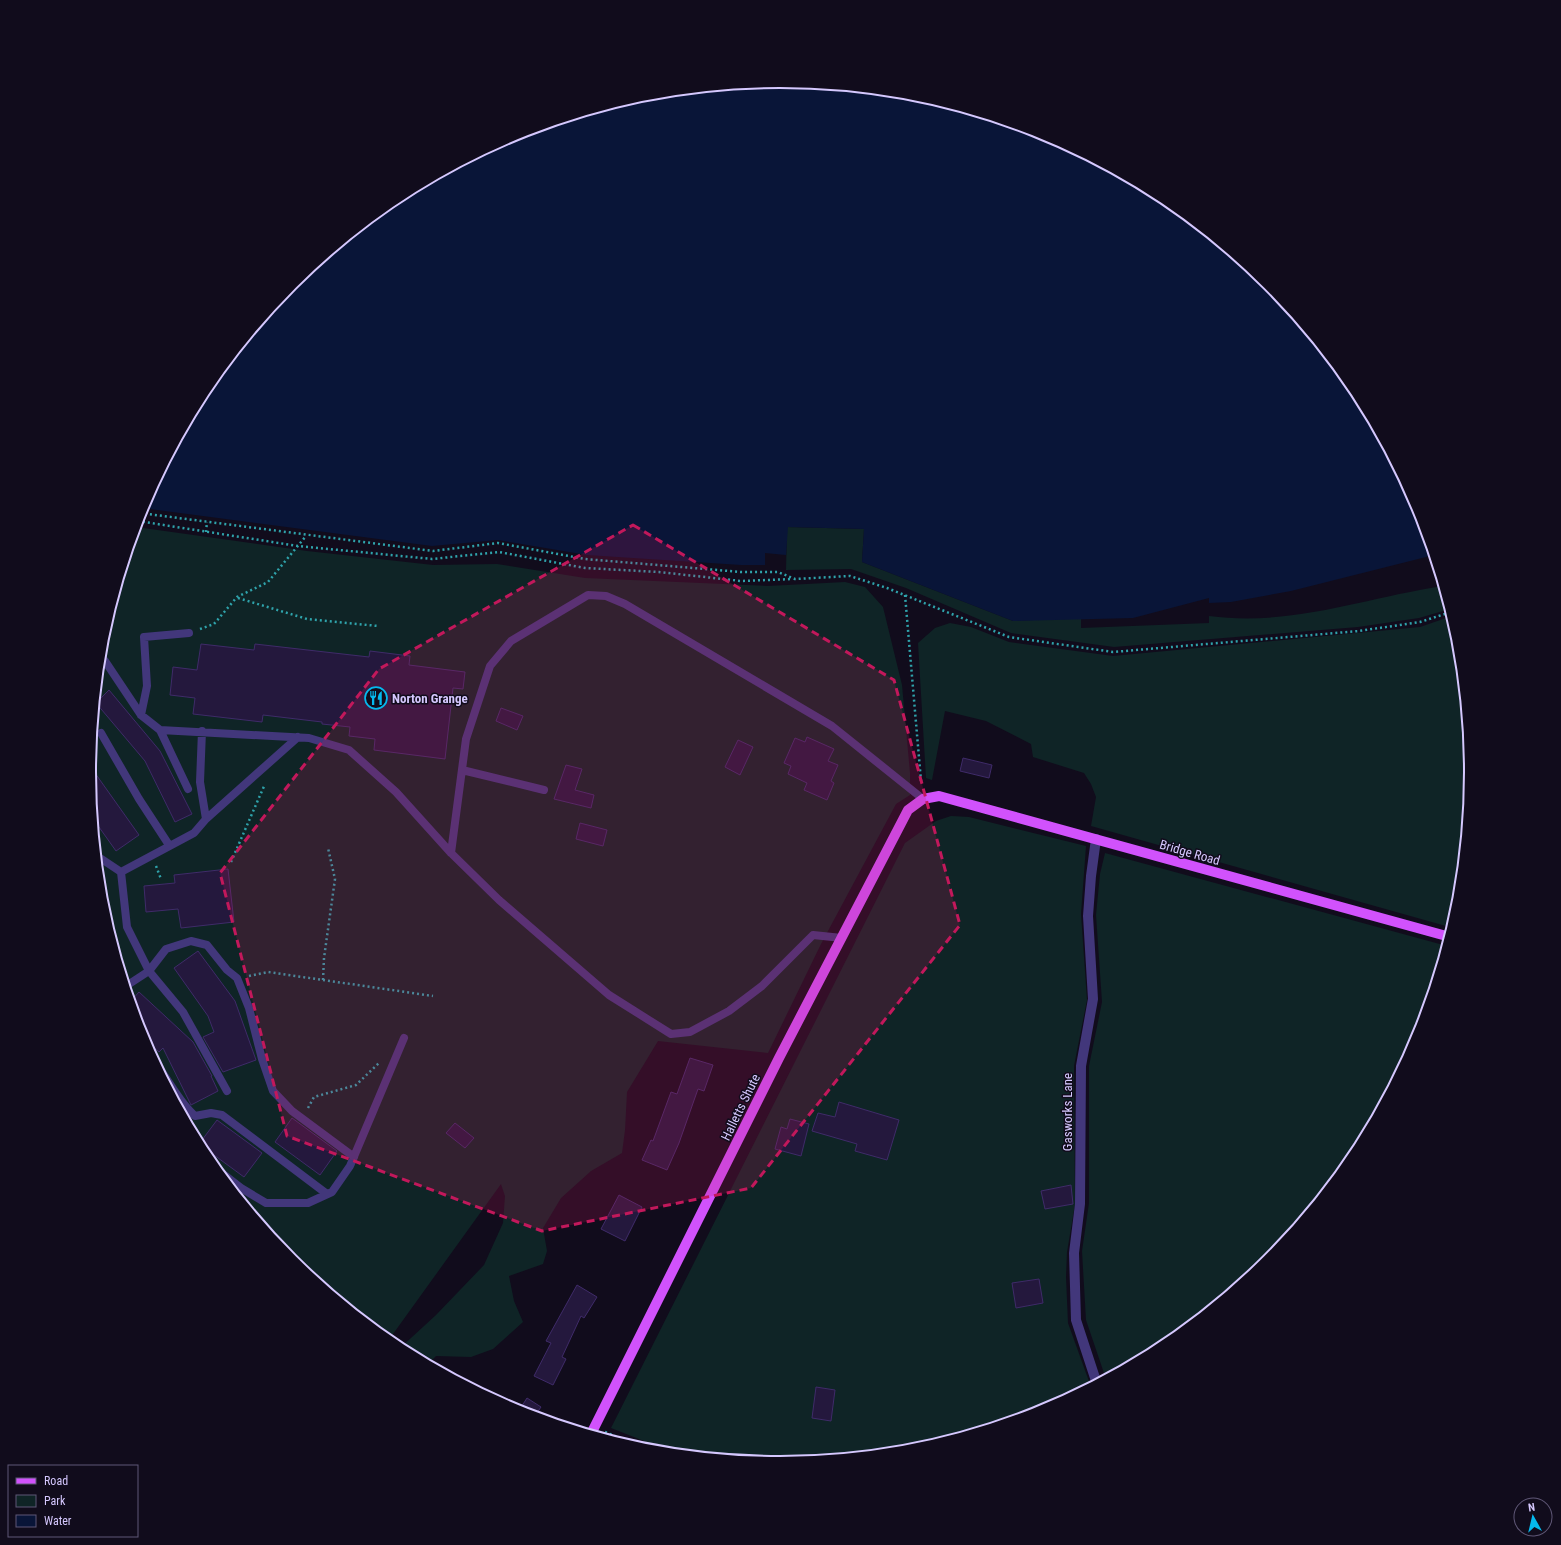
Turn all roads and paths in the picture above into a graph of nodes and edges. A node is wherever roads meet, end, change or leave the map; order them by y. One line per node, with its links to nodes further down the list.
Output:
1 (147, 514): 3 (path)
2 (144, 522): 4 (path)
3 (207, 522): 4 (path); 5 (path)
4 (206, 532): 6 (path)
5 (307, 536): 6 (path); 7 (path)
6 (298, 546): 7 (path); 9 (path)
7 (795, 579): 8 (path)
8 (905, 595): 10 (path); 23 (path)
9 (237, 598): 11 (path); 12 (path)
10 (1446, 614)
11 (378, 626)
12 (189, 633): 14 (lane)
13 (105, 662): 14 (lane)
14 (141, 715): 15 (lane)
15 (160, 730): 16 (lane); 21 (lane)
16 (202, 732): 18 (lane); 24 (lane)
17 (101, 733): 26 (lane)
18 (298, 738): 24 (lane); 28 (lane)
19 (462, 770): 22 (lane); 23 (lane); 28 (lane)
20 (268, 778): 30 (path)
21 (188, 790)
22 (544, 790)
23 (923, 800): 25 (main road, Bridge Road); 33 (main road, Halletts Shute)
24 (206, 819): 26 (lane)
25 (1096, 839): 32 (main road, Bridge Road); 47 (street, Gasworks Lane)
26 (169, 845): 31 (lane)
27 (328, 848): 36 (path)
28 (451, 853): 33 (lane)
29 (102, 859): 31 (lane)
30 (232, 862)
31 (121, 872): 34 (lane)
32 (1445, 936)
33 (842, 938): 48 (main road, Halletts Shute)
34 (149, 971): 35 (lane); 37 (lane); 41 (lane)
35 (237, 978): 36 (path); 43 (lane)
36 (323, 980): 38 (path)
37 (129, 984)
38 (433, 996)
39 (404, 1038): 44 (lane)
40 (383, 1059): 43 (path)
41 (227, 1091)
42 (179, 1099): 46 (lane)
43 (302, 1118): 44 (lane)
44 (354, 1157): 46 (lane)
45 (230, 1180): 46 (lane)
46 (327, 1194)
47 (1096, 1379)
48 (593, 1431)

